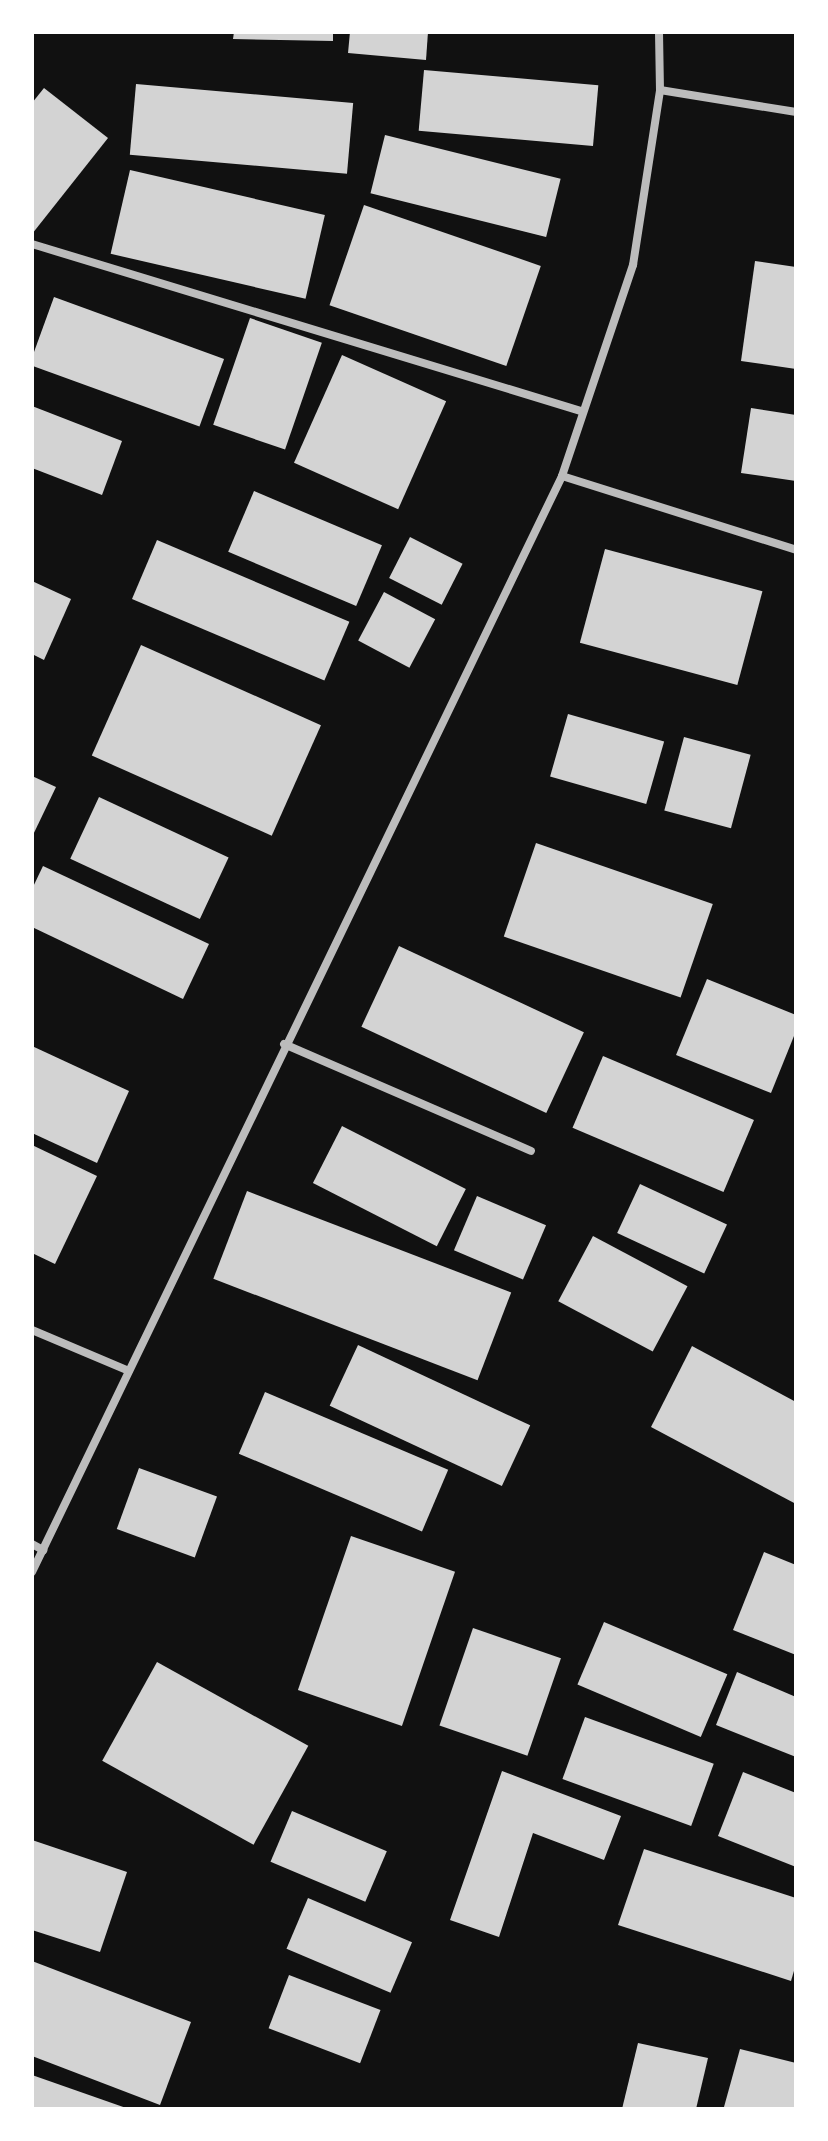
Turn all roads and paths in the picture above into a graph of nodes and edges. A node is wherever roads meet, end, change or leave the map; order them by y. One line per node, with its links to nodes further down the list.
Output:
1 (659, 32): 2 (street)
2 (660, 90): 3 (street); 5 (street)
3 (796, 112)
4 (32, 244): 5 (street)
5 (581, 411): 6 (street)
6 (562, 476): 7 (street); 8 (street)
7 (796, 550)
8 (284, 1044): 9 (street); 11 (street)
9 (531, 1151)
10 (32, 1330): 11 (street)
11 (129, 1371): 13 (street)
12 (32, 1544): 13 (street)
13 (43, 1550): 14 (street)
14 (32, 1572)

